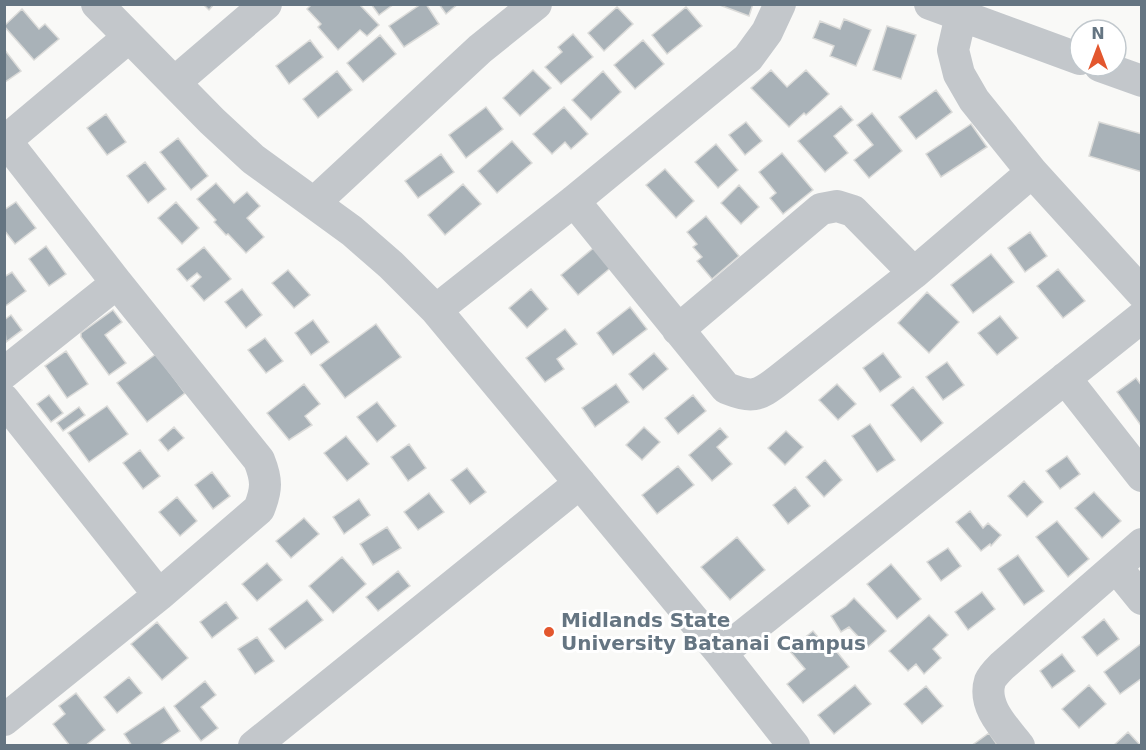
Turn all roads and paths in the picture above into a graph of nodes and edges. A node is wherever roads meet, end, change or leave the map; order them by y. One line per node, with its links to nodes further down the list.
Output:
1 (97, 4): 7 (street)
2 (266, 4): 9 (street)
3 (536, 4): 13 (street)
4 (780, 4): 12 (street)
5 (930, 4): 6 (street)
6 (961, 15): 8 (street); 11 (street)
7 (129, 37): 9 (street); 10 (street)
8 (1068, 55)
9 (175, 82): 13 (street)
10 (5, 142): 15 (street)
11 (1032, 172): 14 (street); 16 (street)
12 (574, 201): 17 (street); 19 (street)
13 (314, 203): 17 (street)
14 (915, 273): 19 (street); 19 (street)
15 (117, 283): 20 (street); 27 (street)
16 (1142, 293)
17 (436, 310): 24 (street)
18 (1142, 317): 21 (street)
19 (678, 330)
20 (4, 373)
21 (1065, 378): 23 (street); 29 (street)
22 (4, 399): 27 (street)
23 (1142, 476)
24 (579, 483): 29 (street); 31 (street)
25 (1142, 544): 26 (street)
26 (1116, 567): 28 (street); 33 (street)
27 (159, 596): 30 (street)
28 (1142, 599)
29 (721, 653): 32 (street)
30 (4, 720)
31 (254, 746)
32 (794, 746)
33 (1018, 746)

